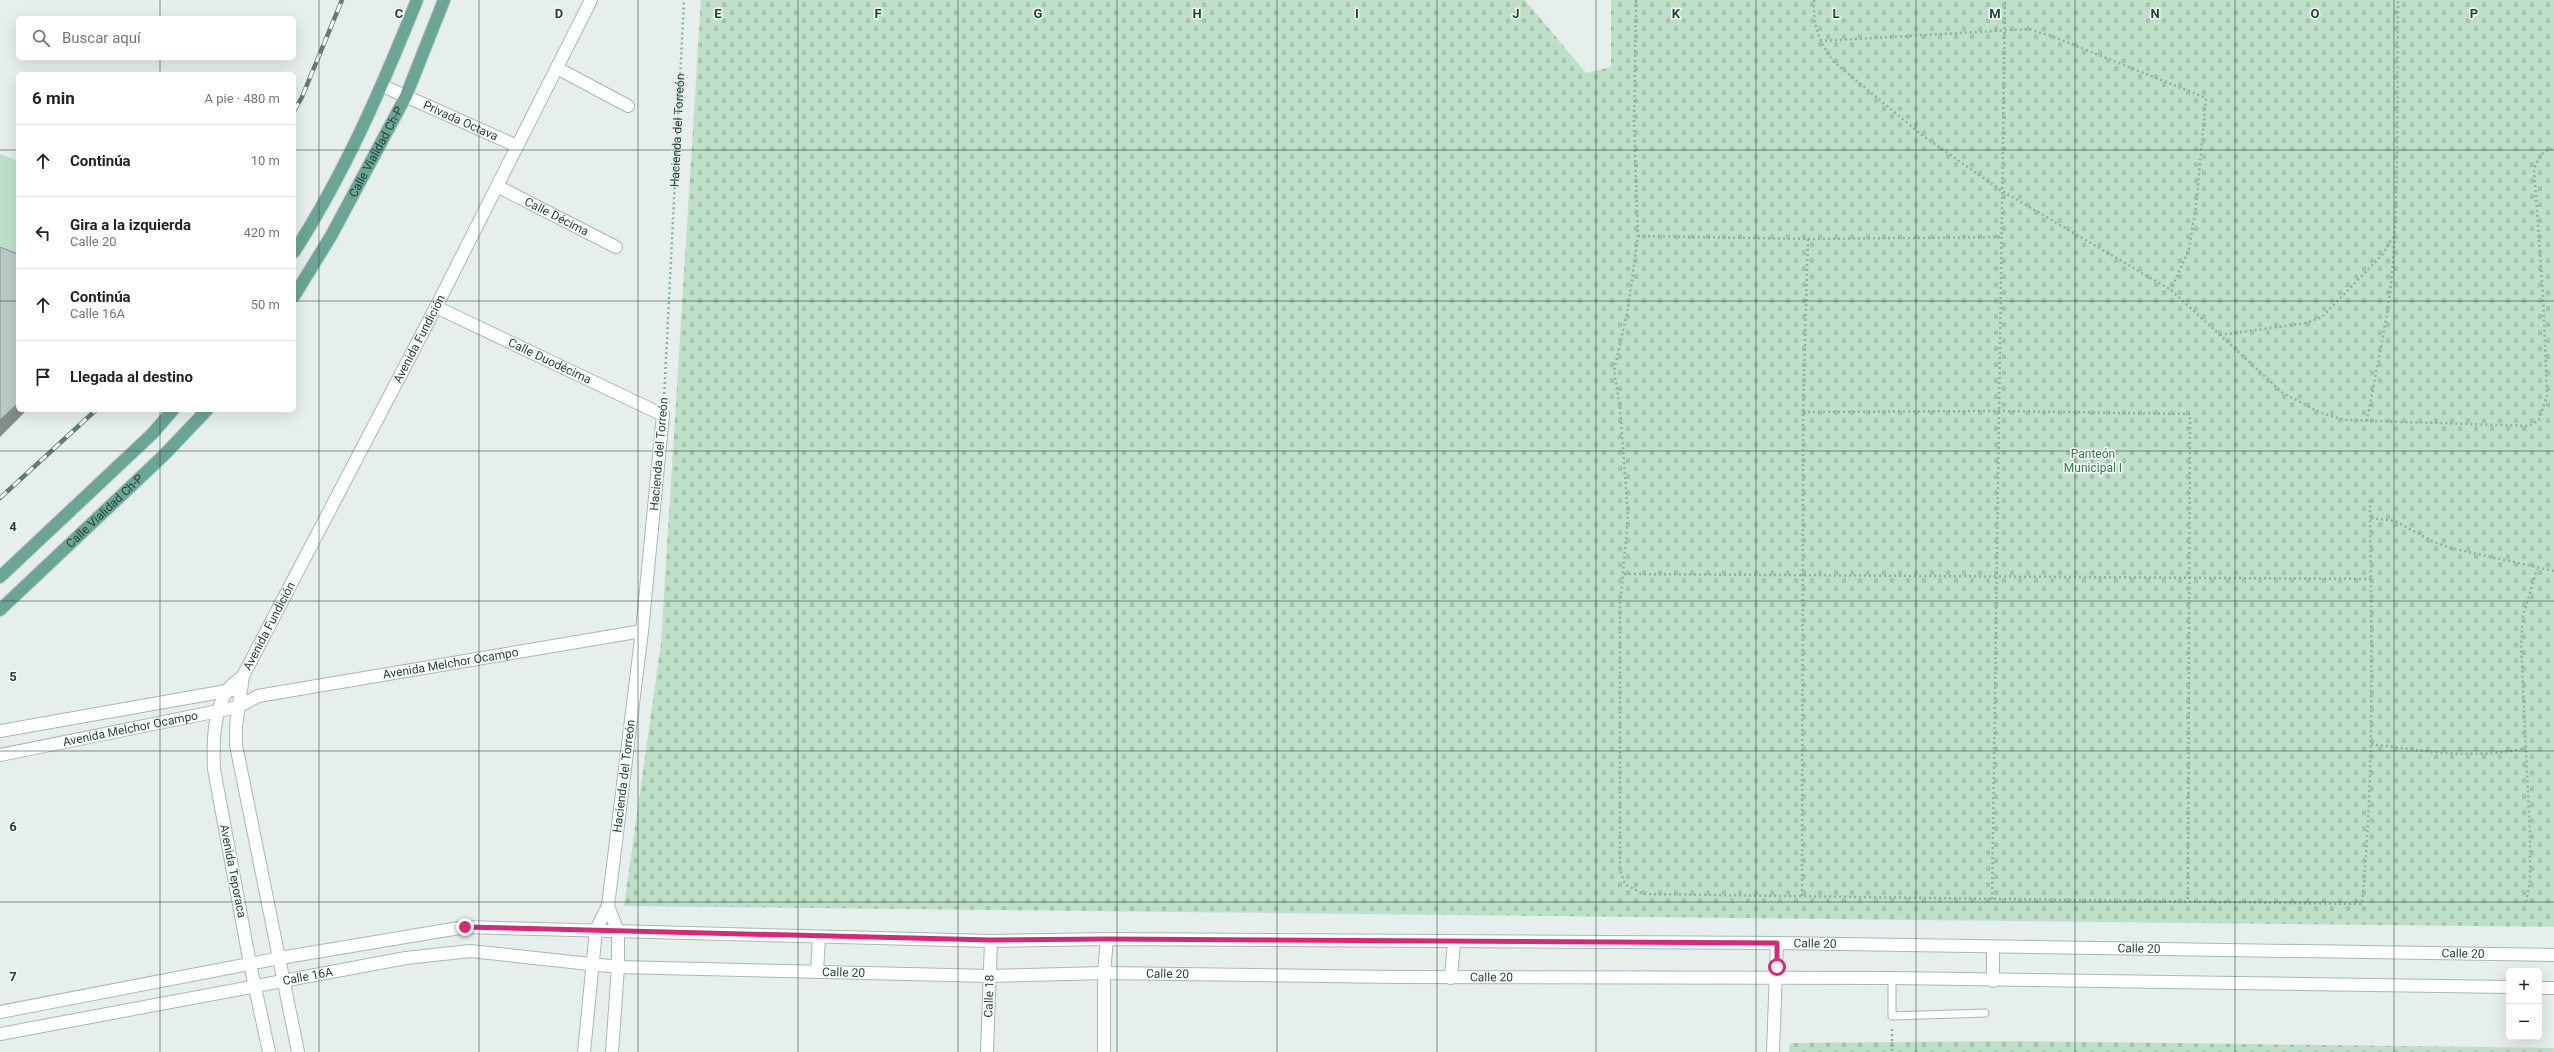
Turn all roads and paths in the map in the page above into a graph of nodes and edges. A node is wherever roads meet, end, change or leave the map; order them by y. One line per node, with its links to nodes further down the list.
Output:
1 (417, 0): 12 (main road, Calle Vialidad Ch-P)
2 (444, 0): 13 (main road, Calle Vialidad Ch-P)
3 (591, 0): 11 (main road, Avenida Fundición)
4 (684, 0): 33 (path, Hacienda del Torreón)
5 (1636, 0): 19 (path)
6 (1814, 0): 10 (path)
7 (2005, 0): 9 (path)
8 (2398, 0): 20 (path)
9 (2005, 32): 10 (path); 18 (path); 25 (path)
10 (1820, 41): 18 (path)
11 (557, 68): 14 (main road); 15 (main road, Avenida Fundición)
12 (383, 86): 13 (main road, Privada Octava); 24 (main road, Calle Vialidad Ch-P)
13 (406, 96): 15 (main road, Privada Octava); 26 (main road, Calle Vialidad Ch-P)
14 (628, 106)
15 (517, 146): 17 (main road, Avenida Fundición)
16 (2554, 149): 34 (path)
17 (497, 186): 23 (main road, Calle Décima); 27 (main road, Avenida Fundición)
18 (2002, 191): 21 (path); 25 (path)
19 (1638, 236): 22 (path); 39 (path)
20 (2394, 236): 28 (path); 34 (path)
21 (2001, 237): 22 (path); 29 (path)
22 (1808, 239): 32 (path)
23 (616, 247)
24 (296, 249)
25 (2171, 290): 28 (path)
26 (296, 293)
27 (436, 307): 33 (main road, Calle Duodécima); 47 (main road, Avenida Fundición)
28 (2220, 335): 34 (path)
29 (1999, 411): 32 (path); 42 (path); 43 (path)
30 (171, 412): 41 (main road, Calle Vialidad Ch-P)
31 (205, 412): 45 (main road, Calle Vialidad Ch-P)
32 (1803, 412): 40 (path)
33 (663, 415): 46 (main road, Hacienda del Torreón)
34 (2367, 421)
35 (2370, 497): 36 (path)
36 (2371, 518): 37 (path); 44 (path)
37 (2537, 569): 38 (path); 55 (path)
38 (2554, 571)
39 (1624, 574): 40 (path); 57 (path)
40 (1805, 575): 42 (path); 57 (path)
41 (0, 577)
42 (1996, 577): 43 (path); 58 (path)
43 (2189, 578): 44 (path); 59 (path)
44 (2371, 579): 54 (path)
45 (0, 610)
46 (642, 631): 50 (main road, Avenida Melchor Ocampo); 61 (main road, Hacienda del Torreón)
47 (243, 676): 48 (main road, Avenida Fundición); 49 (main road, Avenida Fundición)
48 (227, 690): 49 (main road, Avenida Melchor Ocampo); 52 (main road, Avenida Teporaca); 53 (main road, Avenida Melchor Ocampo)
49 (242, 690): 50 (main road, Avenida Melchor Ocampo); 51 (main road)
50 (258, 696): 51 (main road, Avenida Melchor Ocampo)
51 (238, 707): 52 (main road, Avenida Melchor Ocampo); 71 (main road)
52 (218, 711): 56 (main road, Avenida Melchor Ocampo); 72 (main road, Avenida Teporaca)
53 (0, 731)
54 (2371, 744): 55 (path); 59 (path)
55 (2526, 748): 60 (path)
56 (0, 755)
57 (1802, 896): 58 (path)
58 (1992, 899): 59 (path)
59 (2188, 902)
60 (2526, 902)
61 (608, 906): 62 (main road, Hacienda del Torreón); 63 (main road, Hacienda del Torreón)
62 (596, 930): 63 (main road, Calle 20); 71 (main road, Calle 16A); 73 (main road)
63 (618, 932): 64 (main road, Calle 20); 74 (main road)
64 (819, 937): 66 (main road, Calle 20); 75 (main road)
65 (1107, 939): 66 (main road, Calle 20); 67 (main road, Calle 20); 76 (main road)
66 (991, 940): 77 (main road, Calle 18)
67 (1454, 941): 68 (main road, Calle 20); 78 (main road)
68 (1777, 943): 69 (main road, Calle 20); 80 (main road)
69 (1993, 947): 70 (main road, Calle 20); 82 (main road)
70 (2554, 955)
71 (280, 958): 72 (main road, Calle 16A); 81 (main road)
72 (250, 964): 83 (main road, Avenida Teporaca); 87 (main road, Calle 16A)
73 (593, 965): 74 (main road, Calle 16A); 81 (main road, Calle 16A); 93 (main road)
74 (618, 967): 75 (main road, Calle 20); 94 (main road)
75 (817, 972): 77 (main road, Calle 20)
76 (1104, 973): 77 (main road, Calle 20); 78 (main road, Calle 20); 96 (main road)
77 (991, 976): 95 (main road, Calle 18)
78 (1451, 978): 80 (main road, Calle 20)
79 (1892, 978): 80 (main road, Calle 20); 82 (main road, Calle 20); 89 (lane)
80 (1777, 979): 97 (main road)
81 (285, 980): 83 (main road, Calle 16A); 92 (main road)
82 (1993, 981): 84 (main road, Calle 20)
83 (254, 985): 90 (main road, Calle 16A); 91 (main road, Avenida Teporaca)
84 (2506, 987)
85 (2542, 988): 86 (main road)
86 (2554, 988)
87 (0, 1012)
88 (1985, 1013): 89 (lane)
89 (1892, 1016): 98 (path)
90 (0, 1034)
91 (269, 1052)
92 (298, 1052)
93 (584, 1052)
94 (612, 1052)
95 (987, 1052)
96 (1104, 1052)
97 (1773, 1052)
98 (1892, 1052)

